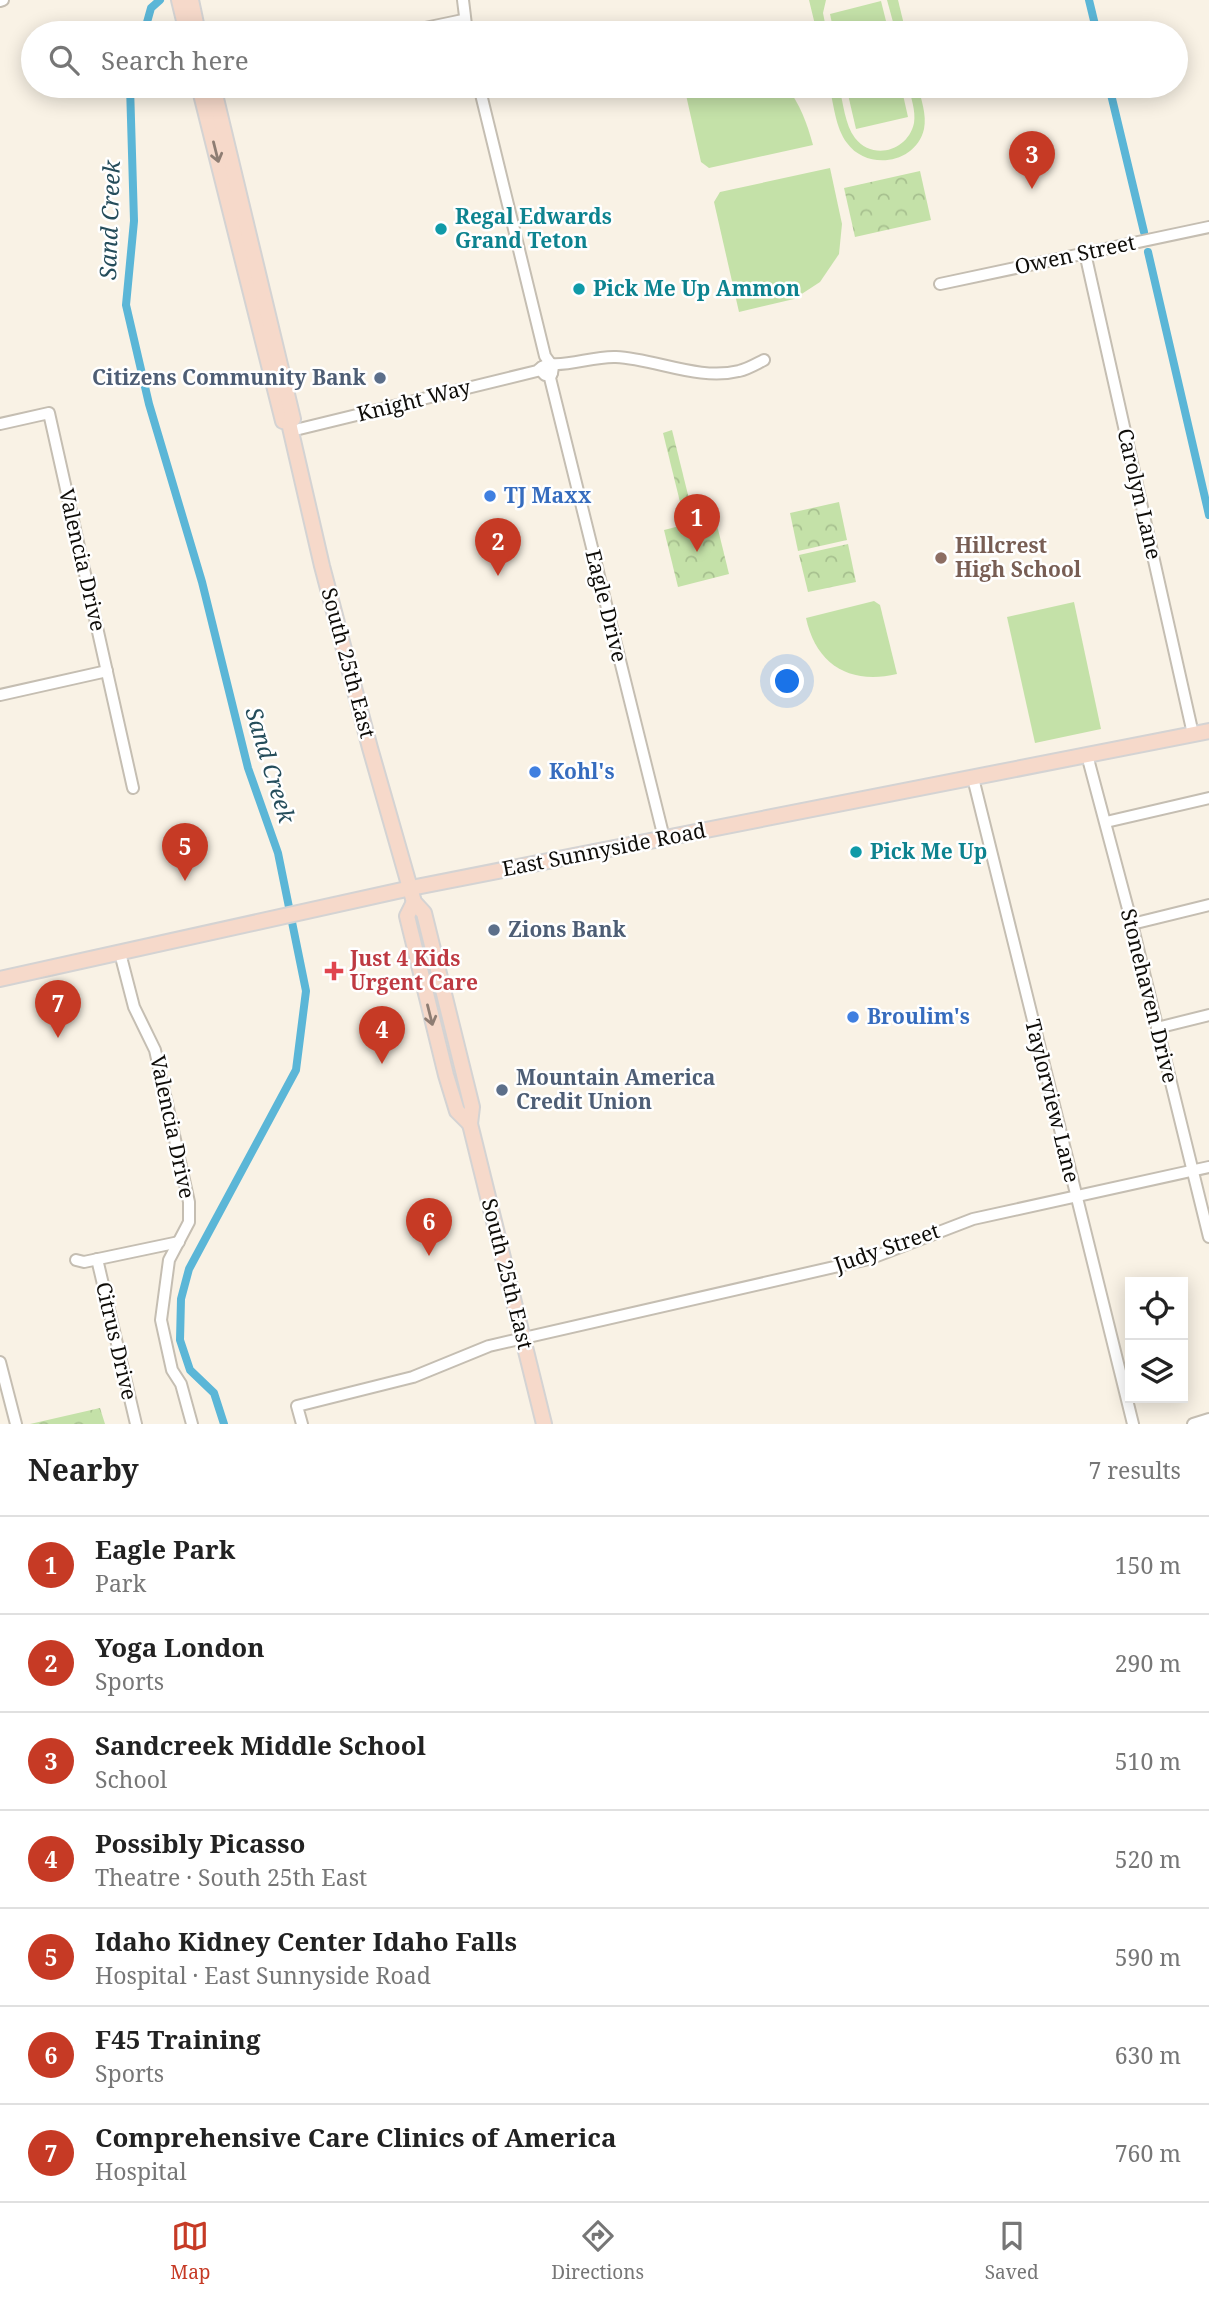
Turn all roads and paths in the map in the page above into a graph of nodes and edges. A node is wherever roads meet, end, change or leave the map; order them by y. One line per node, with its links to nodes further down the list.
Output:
1 (179, 0): 5 (main road)
2 (191, 0): 6 (main road)
3 (463, 0): 4 (street)
4 (463, 20): 7 (street)
5 (184, 21)
6 (195, 21)
7 (458, 21)
8 (202, 98): 11 (main road, South 25th East)
9 (215, 98): 12 (main road, South 25th East)
10 (482, 98): 18 (street, Eagle Drive)
11 (205, 108): 12 (main road); 15 (main road, South 25th East, one-way to 15)
12 (224, 132): 15 (main road, South 25th East)
13 (1209, 227): 14 (street, Owen Street)
14 (1084, 253): 16 (street, Owen Street); 24 (street, Carolyn Lane)
15 (248, 258): 20 (main road, South 25th East)
16 (940, 284)
17 (764, 360): 18 (street, Knight Way)
18 (547, 368): 20 (street, Knight Way); 30 (street, Eagle Drive)
19 (0, 424): 21 (street, Valencia Drive)
20 (290, 427): 31 (main road, South 25th East)
21 (107, 671): 22 (street); 27 (street, Valencia Drive)
22 (0, 695)
23 (1209, 731): 24 (main road, East Sunnyside Road)
24 (1194, 734): 25 (main road, East Sunnyside Road)
25 (1087, 755): 26 (main road, East Sunnyside Road); 29 (street, Stonehaven Drive)
26 (973, 778): 30 (main road, East Sunnyside Road); 40 (street, Taylorview Lane)
27 (133, 788)
28 (1209, 798): 29 (street)
29 (1106, 822): 33 (street, Stonehaven Drive)
30 (664, 838): 31 (main road, East Sunnyside Road)
31 (412, 895): 34 (main road, East Sunnyside Road); 45 (main road, South 25th East)
32 (1209, 905): 33 (street)
33 (1132, 924): 37 (street, Stonehaven Drive)
34 (120, 953): 35 (main road, East Sunnyside Road); 42 (street, Valencia Drive)
35 (0, 979)
36 (1209, 1015): 37 (street)
37 (1157, 1028): 39 (street, Stonehaven Drive)
38 (1209, 1167): 39 (street, Judy Street)
39 (1192, 1171): 40 (street, Judy Street); 41 (street, Stonehaven Drive)
40 (1075, 1195): 45 (street, Judy Street); 53 (street, Taylorview Lane)
41 (1209, 1237)
42 (179, 1242): 43 (street); 50 (street, Valencia Drive)
43 (97, 1259): 44 (street); 49 (street, Citrus Drive)
44 (76, 1260)
45 (523, 1339): 51 (street, Judy Street); 52 (main road, South 25th East)
46 (0, 1362): 48 (street)
47 (1209, 1419): 54 (street)
48 (16, 1424)
49 (136, 1424)
50 (192, 1424)
51 (302, 1424)
52 (544, 1424)
53 (1133, 1424)
54 (1193, 1424)

